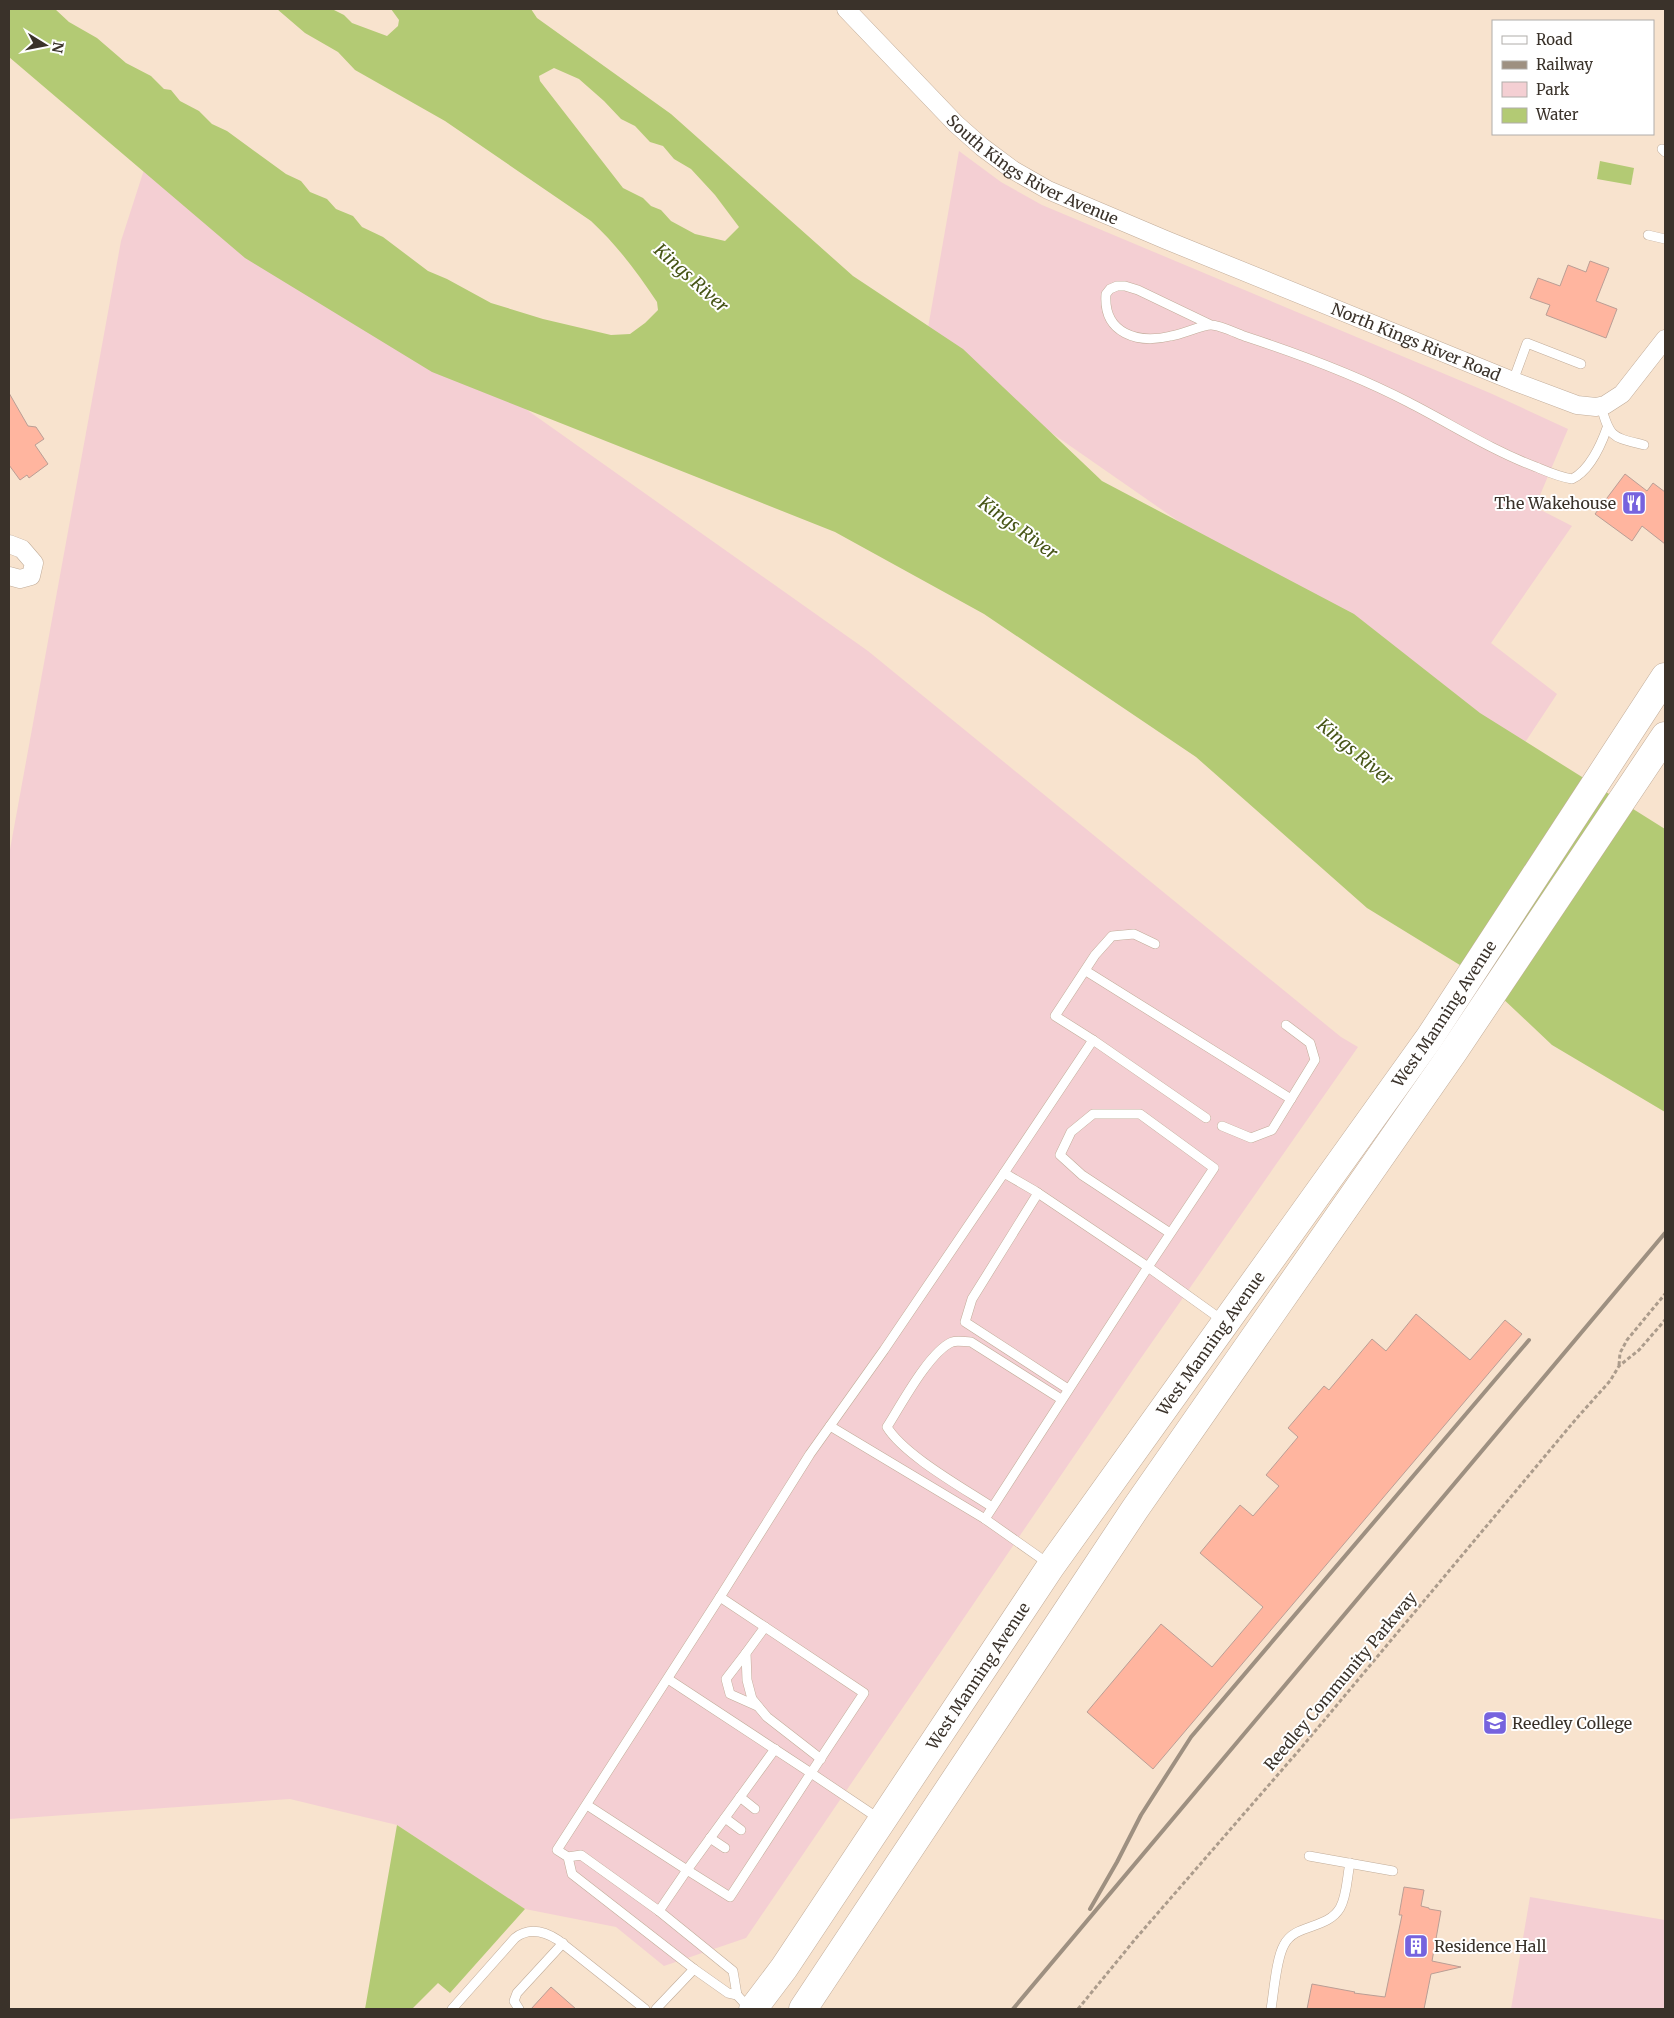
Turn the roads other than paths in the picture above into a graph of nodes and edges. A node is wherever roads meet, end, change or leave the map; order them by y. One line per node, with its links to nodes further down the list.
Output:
1 (846, 9): 4 (street, South Kings River Avenue)
2 (1648, 235): 3 (lane)
3 (1665, 239)
4 (1256, 277): 8 (street, North Kings River Road)
5 (1212, 325): 5 (lane); 10 (lane)
6 (1665, 339): 9 (street)
7 (1581, 364): 8 (lane)
8 (1513, 381): 9 (street, North Kings River Road)
9 (1601, 406): 10 (lane)
10 (1607, 428): 11 (lane)
11 (1644, 445)
12 (9, 544): 13 (street)
13 (9, 576)
14 (1665, 677): 27 (main road, West Manning Avenue)
15 (1665, 736): 63 (main road, West Manning Avenue)
16 (1155, 944): 17 (lane)
17 (1086, 971): 19 (lane); 20 (lane)
18 (1286, 1025): 20 (lane)
19 (1092, 1040): 21 (lane); 23 (lane)
20 (1291, 1099): 22 (lane)
21 (1206, 1118)
22 (1222, 1126)
23 (1004, 1173): 24 (lane); 30 (lane)
24 (1038, 1194): 26 (lane); 28 (lane)
25 (1170, 1233): 25 (lane); 26 (lane)
26 (1148, 1267): 27 (lane); 28 (lane)
27 (1225, 1322): 33 (main road, West Manning Avenue)
28 (1068, 1389): 29 (lane)
29 (1062, 1399): 31 (lane); 31 (lane)
30 (830, 1426): 32 (lane); 34 (lane)
31 (992, 1507): 32 (lane)
32 (985, 1519): 33 (lane)
33 (1051, 1566): 46 (main road, West Manning Avenue)
34 (720, 1597): 35 (lane); 37 (lane)
35 (765, 1627): 36 (lane); 40 (lane)
36 (746, 1653): 38 (lane); 38 (lane)
37 (668, 1679): 39 (lane); 43 (lane)
38 (758, 1706): 40 (lane)
39 (775, 1750): 41 (lane); 42 (lane)
40 (821, 1759): 41 (lane)
41 (812, 1773): 46 (lane); 53 (lane)
42 (740, 1797): 44 (lane); 45 (lane)
43 (587, 1805): 51 (lane); 53 (lane)
44 (755, 1809)
45 (725, 1818): 47 (lane); 48 (lane)
46 (882, 1821): 58 (main road, West Manning Avenue)
47 (741, 1830)
48 (710, 1838): 49 (lane); 53 (lane)
49 (725, 1848)
50 (1309, 1856): 52 (lane)
51 (568, 1858): 55 (lane); 57 (lane)
52 (1350, 1863): 54 (lane); 64 (lane)
53 (687, 1870): 55 (lane)
54 (1393, 1871)
55 (659, 1911): 58 (lane)
56 (562, 1943): 59 (lane); 60 (lane); 61 (lane)
57 (694, 1970): 58 (lane); 62 (lane)
58 (747, 2004)
59 (452, 2009)
60 (519, 2009)
61 (645, 2009)
62 (656, 2009)
63 (803, 2009)
64 (1271, 2009)

